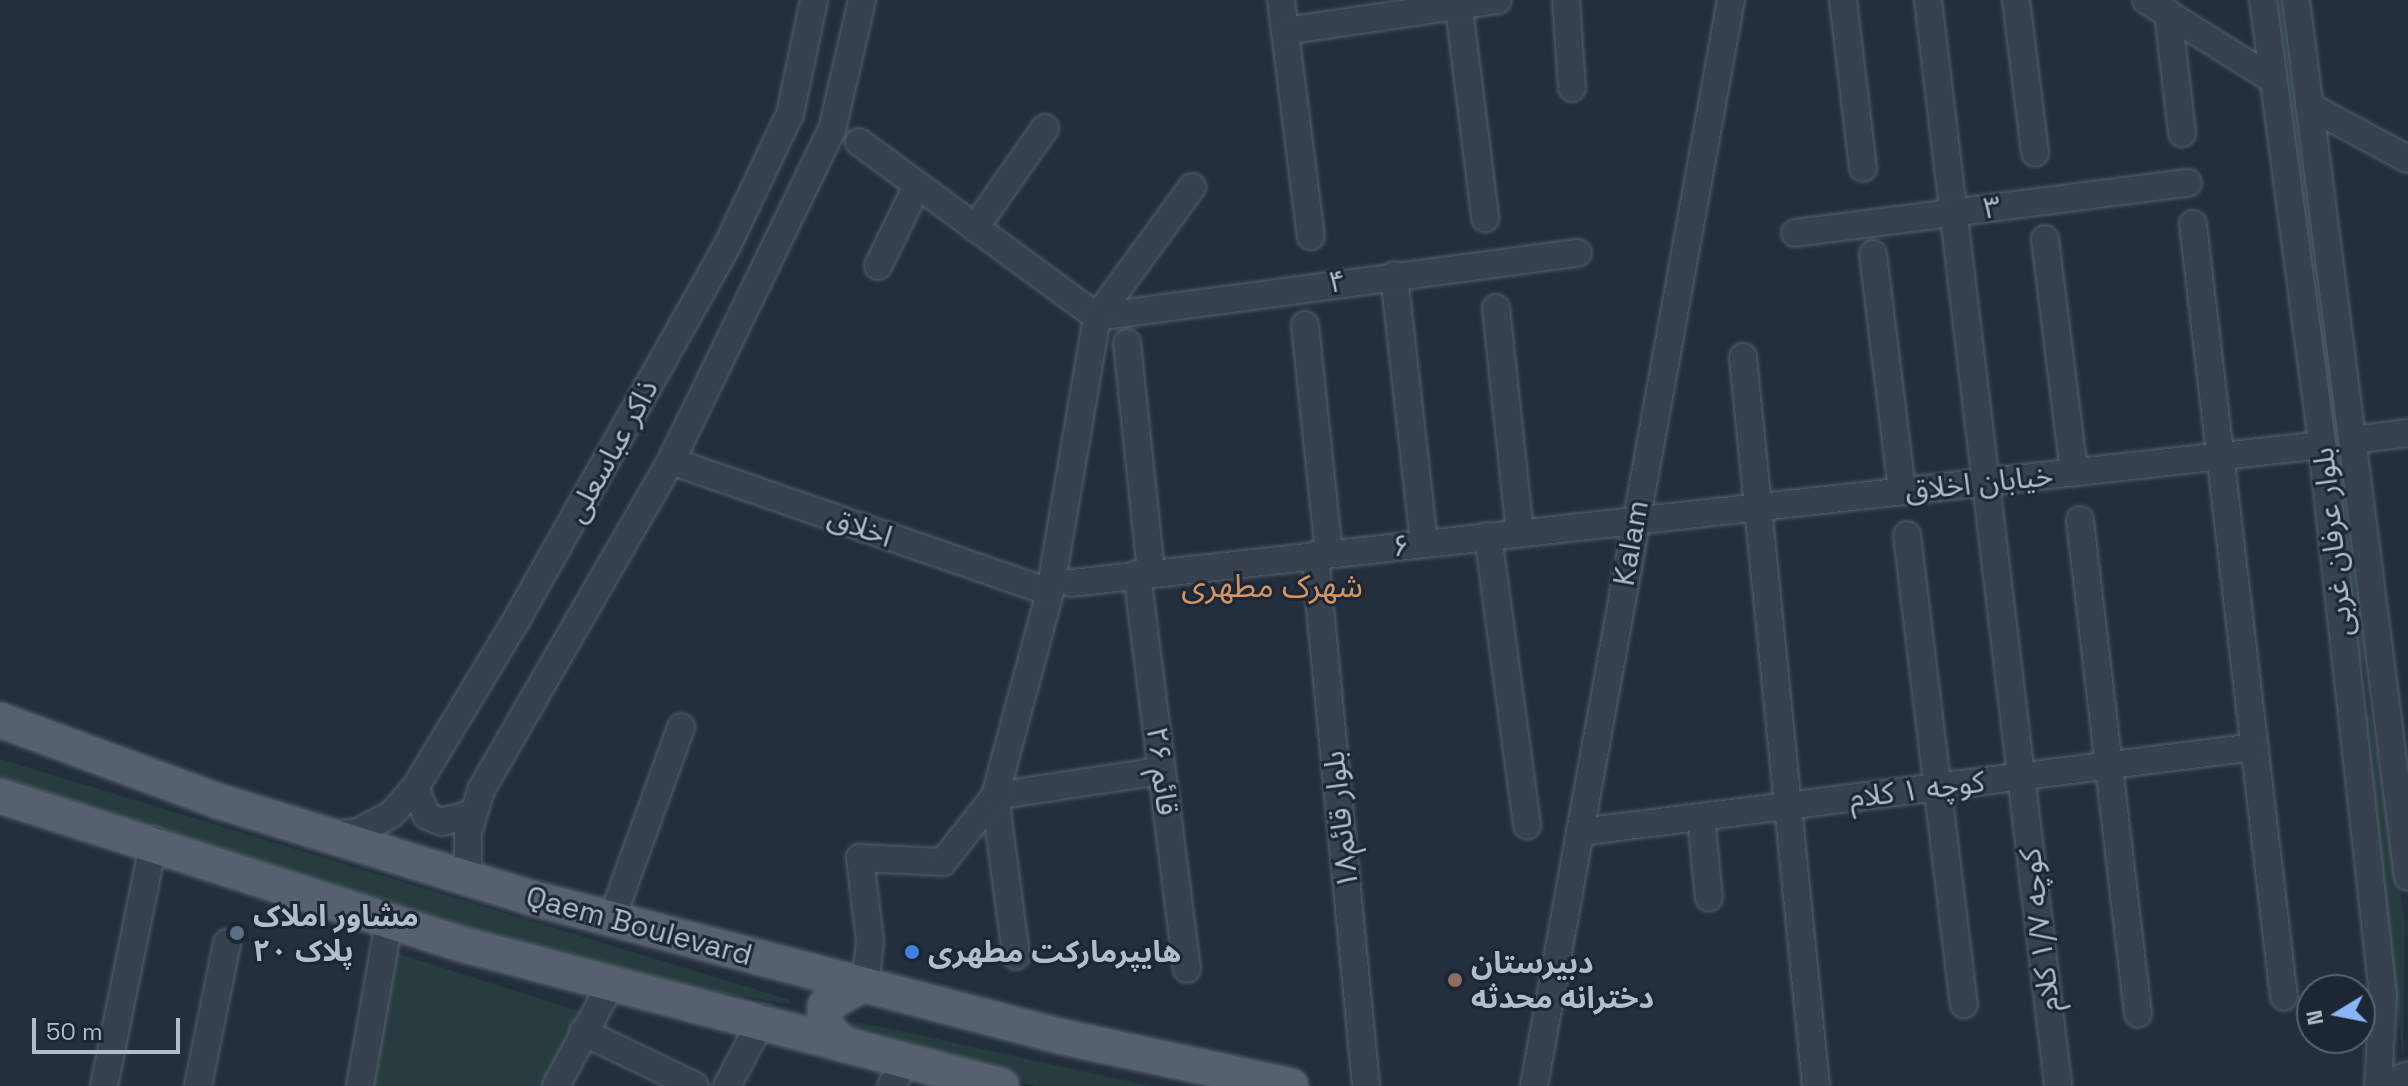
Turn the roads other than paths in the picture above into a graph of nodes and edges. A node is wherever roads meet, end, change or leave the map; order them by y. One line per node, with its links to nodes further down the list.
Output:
1 (814, 0): 68 (street, ذاکر عباسعلی)
2 (862, 0): 47 (street, ذاکر عباسعلی)
3 (1281, 0): 14 (street)
4 (1498, 0): 12 (street)
5 (1566, 0): 16 (street)
6 (1731, 0): 52 (street, Kalam)
7 (1843, 0): 23 (street)
8 (1928, 0): 27 (street, کوچه ۱/۷ کلام)
9 (2016, 0): 21 (street)
10 (2263, 0): 15 (street, بلوار عرفان غربی)
11 (2296, 0): 17 (street, بلوار عرفان غربی)
12 (1459, 3): 14 (street); 28 (street)
13 (2157, 6): 15 (street); 19 (street)
14 (1285, 31): 32 (street)
15 (2272, 79): 45 (street, بلوار عرفان غربی)
16 (1572, 88)
17 (2309, 106): 22 (street); 44 (street, بلوار عرفان غربی)
18 (1045, 128): 30 (street)
19 (2182, 133)
20 (859, 142): 25 (street)
21 (2035, 153)
22 (2408, 159)
23 (1863, 168)
24 (2188, 183): 27 (street, ۳)
25 (917, 186): 30 (street); 36 (street)
26 (1192, 187): 39 (street)
27 (1952, 214): 31 (street, ۳); 49 (street, کوچه ۱/۷ کلام)
28 (1485, 218)
29 (2193, 224): 46 (street)
30 (975, 228): 39 (street)
31 (1795, 233)
32 (1311, 236)
33 (2045, 239): 48 (street)
34 (1578, 253): 37 (street, ۴)
35 (1873, 254): 50 (street)
36 (878, 266)
37 (1394, 275): 39 (street, ۴); 57 (street)
38 (1496, 308): 54 (street)
39 (1097, 317): 60 (street)
40 (1305, 325): 58 (street, بلوار قائم۱۸)
41 (1127, 343): 59 (street, قائم ۲۶)
42 (1743, 357): 51 (street)
43 (2408, 433): 44 (street)
44 (2353, 440): 78 (street, بلوار عرفان غربی)
45 (2322, 445): 46 (street, خیابان اخلاق); 109 (street, بلوار عرفان غربی)
46 (2221, 456): 48 (street, خیابان اخلاق); 63 (street)
47 (671, 461): 60 (street, اخلاق); 72 (street, ذاکر عباسعلی)
48 (2074, 472): 49 (street, خیابان اخلاق)
49 (1987, 482): 50 (street, خیابان اخلاق); 66 (street, کوچه ۱/۷ کلام)
50 (1902, 491): 51 (street, خیابان اخلاق)
51 (1759, 507): 52 (street, خیابان اخلاق); 71 (street)
52 (1635, 520): 54 (street, ۶); 75 (street, Kalam)
53 (2080, 520): 64 (street)
54 (1520, 532): 56 (street, ۶)
55 (1907, 535): 67 (street)
56 (1488, 536): 57 (street, ۶); 74 (street)
57 (1424, 543): 58 (street, ۶)
58 (1322, 554): 59 (street, ۶); 106 (street, بلوار قائم۱۸)
59 (1144, 573): 60 (street, ۶); 65 (street, قائم ۲۶)
60 (1061, 588): 70 (street)
61 (0, 720): 76 (main road, Qaem Boulevard)
62 (681, 727): 81 (street)
63 (2255, 747): 64 (street, کوچه ۱ کلام); 89 (street)
64 (2110, 766): 66 (street, کوچه ۱ کلام); 91 (street)
65 (1161, 771): 70 (street); 86 (street, قائم ۲۶)
66 (2022, 777): 67 (street, کوچه ۱ کلام); 97 (street, کوچه ۱/۷ کلام)
67 (1937, 787): 71 (street, کوچه ۱ کلام); 90 (street)
68 (415, 788): 72 (street); 76 (street, ذاکر عباسعلی)
69 (0, 796): 77 (main road, Qaem Boulevard)
70 (995, 796): 84 (street); 88 (street)
71 (1791, 806): 73 (street, کوچه ۱ کلام); 108 (street)
72 (473, 813): 79 (street, ذاکر عباسعلی)
73 (1701, 817): 75 (street, کوچه ۱ کلام); 80 (street)
74 (1527, 825)
75 (1580, 832): 107 (street, Kalam)
76 (324, 835): 79 (main road, Qaem Boulevard)
77 (154, 840): 82 (main road, Qaem Boulevard); 98 (street)
78 (2407, 868)
79 (468, 880): 81 (main road, Qaem Boulevard)
80 (1709, 898)
81 (612, 918): 85 (main road, Qaem Boulevard)
82 (389, 922): 87 (main road, Qaem Boulevard); 100 (street)
83 (227, 943): 99 (street)
84 (1016, 956)
85 (766, 961): 88 (main road, Qaem Boulevard); 92 (main road)
86 (1187, 969)
87 (613, 980): 92 (main road, Qaem Boulevard); 93 (street)
88 (862, 986): 94 (main road); 105 (main road, Qaem Boulevard)
89 (2284, 997)
90 (1964, 1005)
91 (2138, 1014)
92 (767, 1020): 94 (main road, Qaem Boulevard); 103 (street)
93 (583, 1032): 101 (street); 102 (street)
94 (840, 1041): 95 (main road, Qaem Boulevard)
95 (898, 1074): 104 (main road, Qaem Boulevard)
96 (2408, 1075): 109 (street)
97 (2058, 1083)
98 (104, 1086)
99 (198, 1086)
100 (360, 1086)
101 (556, 1086)
102 (695, 1086)
103 (727, 1086)
104 (1002, 1086)
105 (1291, 1086)
106 (1366, 1086)
107 (1534, 1086)
108 (1816, 1086)
109 (2379, 1086)

